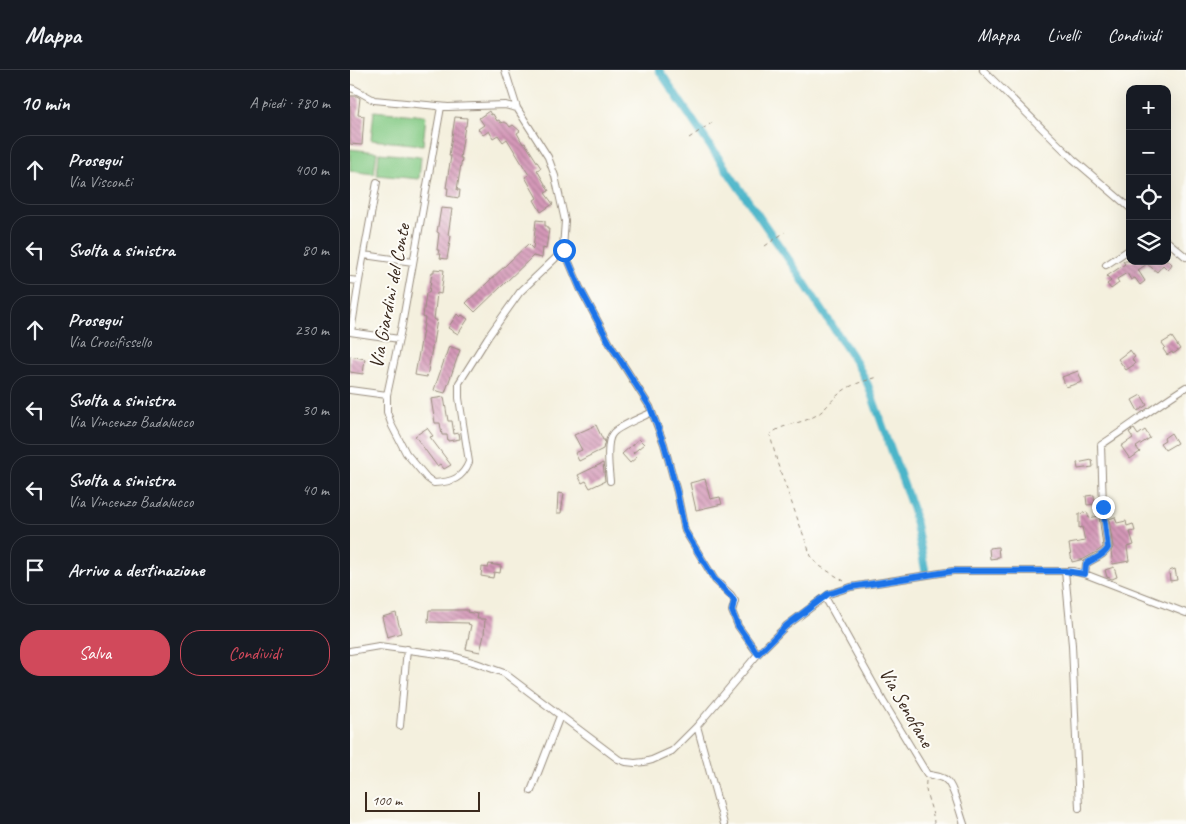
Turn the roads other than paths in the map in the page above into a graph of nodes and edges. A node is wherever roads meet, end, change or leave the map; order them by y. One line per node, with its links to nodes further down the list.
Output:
1 (505, 70): 5 (street)
2 (983, 70): 7 (street)
3 (350, 88): 4 (street)
4 (440, 107): 5 (street); 13 (street, Via Giardini del Conte)
5 (517, 108): 9 (street)
6 (377, 182): 11 (street)
7 (1126, 205)
8 (1171, 244): 12 (street)
9 (564, 250): 21 (street, Via Giardini del Conte); 22 (street)
10 (1126, 252): 14 (street)
11 (364, 255): 13 (street); 16 (street)
12 (1186, 257)
13 (413, 262): 18 (street, Via Giardini del Conte)
14 (1106, 265)
15 (350, 280): 16 (street)
16 (359, 281): 17 (street)
17 (350, 332): 18 (street)
18 (399, 338): 21 (street, Via Giardini del Conte)
19 (1186, 387): 25 (street)
20 (350, 390): 21 (street)
21 (387, 395)
22 (652, 412): 23 (street); 30 (street)
23 (610, 480)
24 (1065, 571): 25 (street); 26 (street); 35 (street)
25 (1085, 574): 27 (street)
26 (825, 597): 30 (street); 37 (street, Via Senofane)
27 (1186, 613)
28 (407, 650): 29 (street); 31 (street); 32 (street)
29 (350, 651)
30 (758, 654): 33 (street)
31 (560, 716): 33 (street); 34 (street)
32 (400, 726)
33 (697, 726): 36 (street)
34 (531, 791)
35 (1079, 808)
36 (724, 824)
37 (964, 824)

